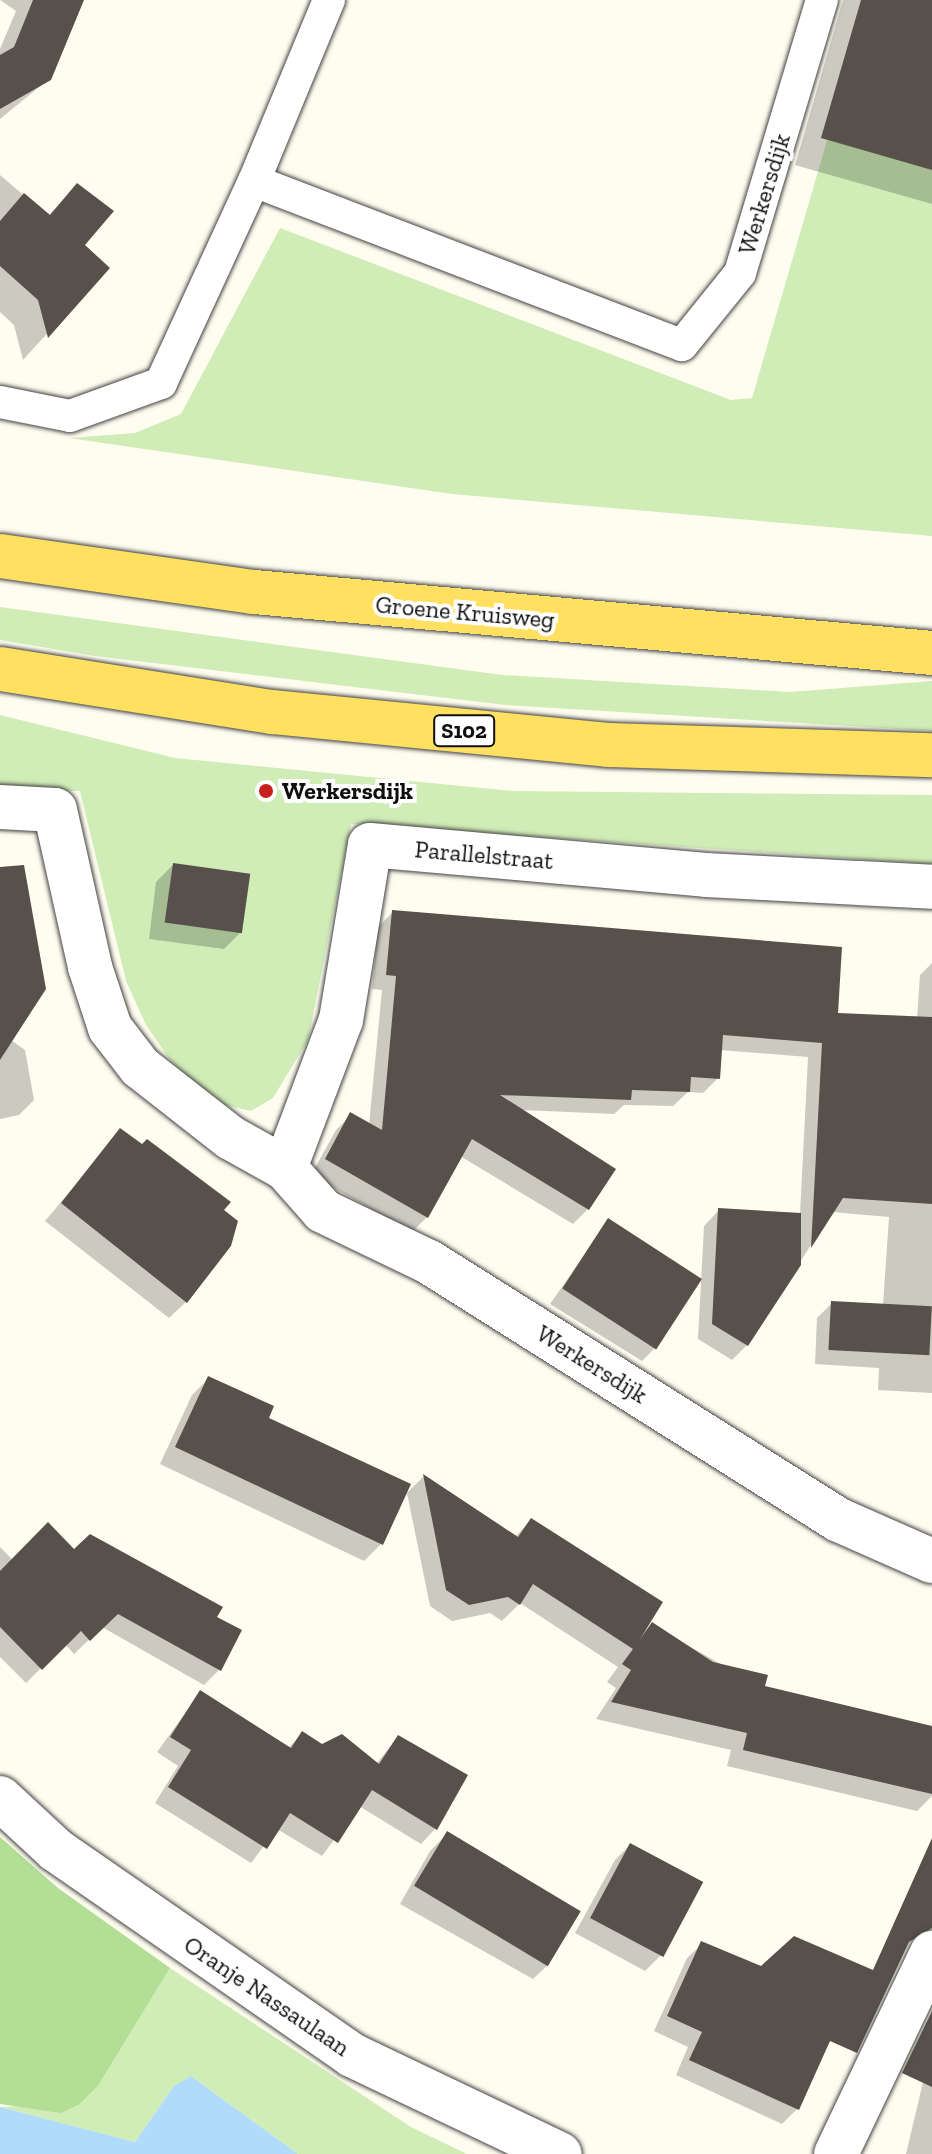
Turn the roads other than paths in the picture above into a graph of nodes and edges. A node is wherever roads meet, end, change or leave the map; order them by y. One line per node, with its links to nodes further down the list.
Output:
1 (329, 0): 3 (lane)
2 (822, 0): 3 (lane, Werkersdijk)
3 (254, 181): 4 (lane)
4 (0, 402)
5 (0, 556): 6 (main road, Groene Kruisweg)
6 (932, 653)
7 (0, 669): 8 (main road, S102)
8 (932, 755)
9 (0, 807): 11 (street, Werkersdijk)
10 (932, 887): 11 (street, Parallelstraat)
11 (285, 1168): 12 (street, Werkersdijk)
12 (932, 1561)
13 (0, 1798): 15 (street, Oranje Nassaulaan)
14 (932, 1953): 16 (street)
15 (560, 2154)
16 (836, 2154)

